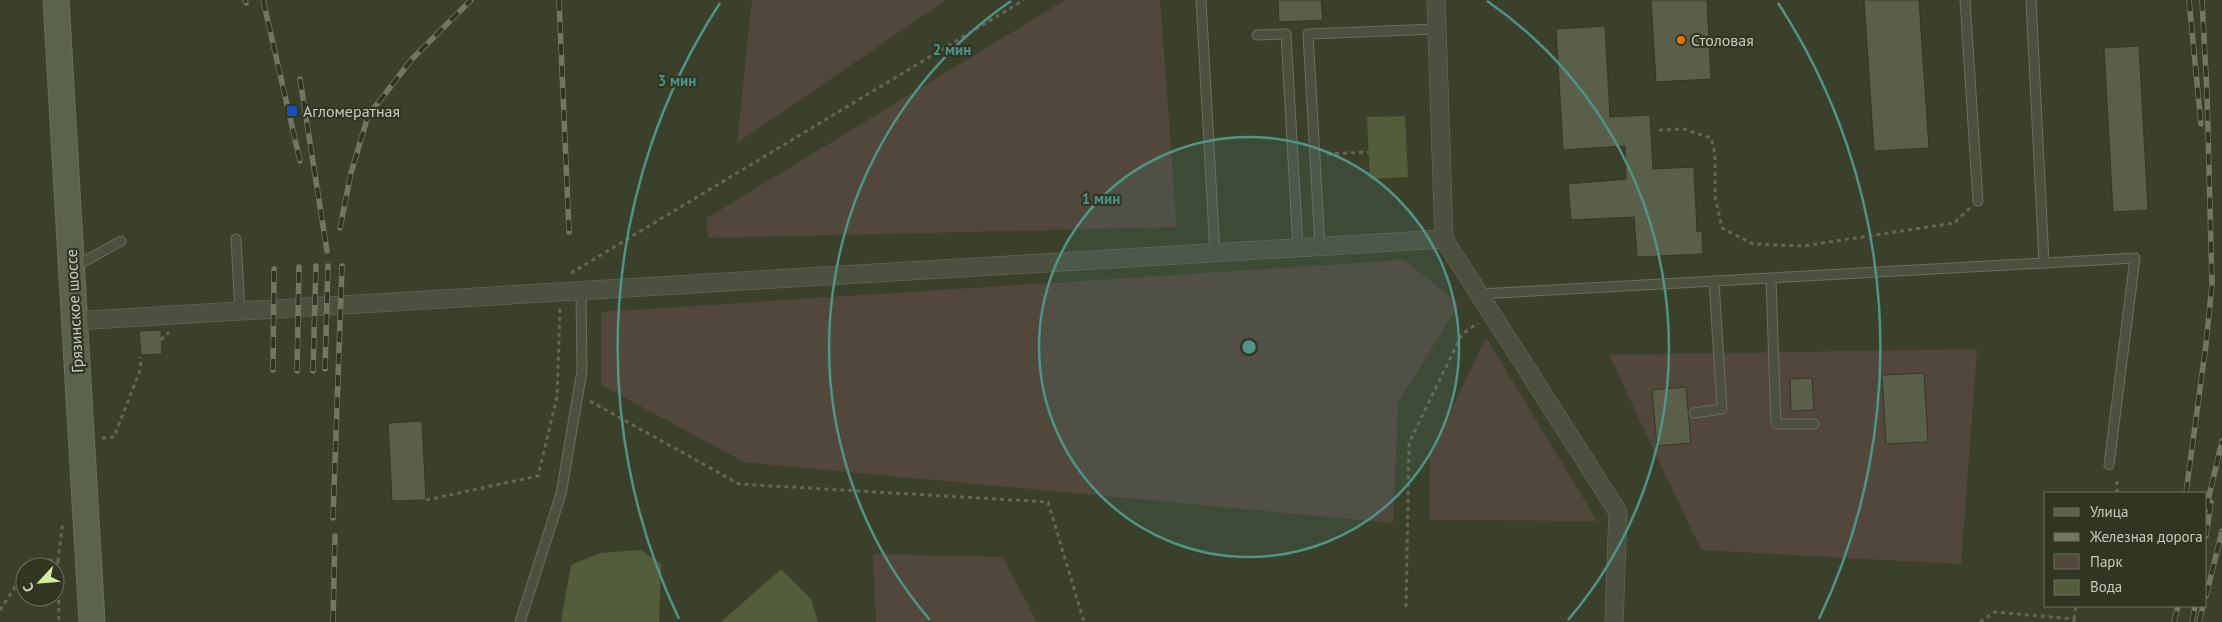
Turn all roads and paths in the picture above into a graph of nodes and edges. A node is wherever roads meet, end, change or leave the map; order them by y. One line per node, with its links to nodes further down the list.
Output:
1 (56, 0): 20 (main road, Грязинское шоссе)
2 (1024, 0): 21 (path)
3 (1201, 0): 18 (lane)
4 (1436, 0): 7 (street)
5 (1965, 0): 12 (lane)
6 (2031, 0): 19 (lane)
7 (1437, 29): 11 (lane); 14 (street)
8 (1257, 35): 17 (lane)
9 (1659, 130): 12 (path)
10 (1369, 152): 11 (path)
11 (1315, 155): 16 (lane)
12 (1978, 201)
13 (236, 239): 27 (lane)
14 (1444, 239): 16 (street); 25 (street)
15 (121, 240): 20 (lane)
16 (1320, 246): 17 (street)
17 (1298, 248): 18 (street)
18 (1215, 253): 24 (street)
19 (2044, 263): 22 (lane); 36 (lane)
20 (71, 268): 29 (main road, Грязинское шоссе)
21 (569, 274)
22 (1771, 278): 23 (lane); 34 (lane)
23 (1714, 282): 25 (lane); 33 (lane)
24 (581, 291): 27 (street); 31 (lane)
25 (1479, 294): 28 (street)
26 (550, 307): 32 (path)
27 (240, 311): 29 (street)
28 (1492, 314): 44 (path); 52 (street)
29 (74, 321): 49 (main road, Грязинское шоссе)
30 (140, 357): 35 (path)
31 (578, 394): 32 (path); 50 (lane); 51 (path)
32 (557, 397): 39 (path)
33 (1694, 413)
34 (1814, 424)
35 (100, 448)
36 (2110, 465)
37 (2117, 480): 38 (path)
38 (2116, 492)
39 (426, 500)
40 (63, 521): 41 (path)
41 (58, 557)
42 (15, 587): 46 (path)
43 (60, 607): 48 (path)
44 (1406, 607)
45 (2076, 607): 47 (path)
46 (0, 610)
47 (2074, 621): 53 (path)
48 (60, 622)
49 (92, 622)
50 (520, 622)
51 (1084, 622)
52 (1614, 622)
53 (1980, 622)

